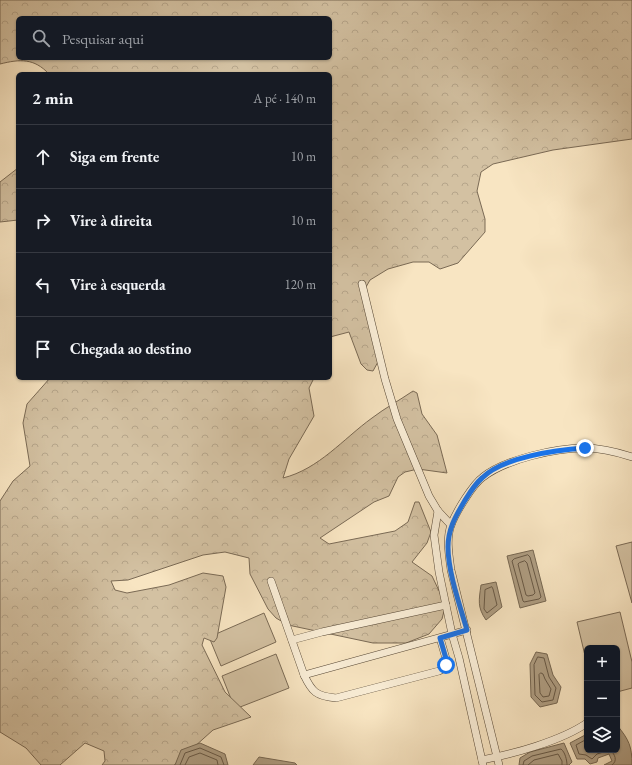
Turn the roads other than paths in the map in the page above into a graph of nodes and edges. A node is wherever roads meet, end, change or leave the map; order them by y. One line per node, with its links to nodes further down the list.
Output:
1 (362, 284): 3 (lane)
2 (632, 457): 4 (lane)
3 (438, 511): 4 (lane); 6 (lane)
4 (451, 525): 7 (lane)
5 (271, 581): 10 (lane)
6 (446, 604): 8 (lane); 10 (lane)
7 (467, 630): 8 (lane); 13 (lane)
8 (452, 634): 9 (lane); 14 (lane)
9 (440, 638): 11 (lane); 11 (lane)
10 (292, 640): 11 (lane)
11 (304, 675)
12 (584, 724): 13 (lane)
13 (497, 757): 14 (lane); 15 (lane)
14 (483, 763)
15 (499, 765)

